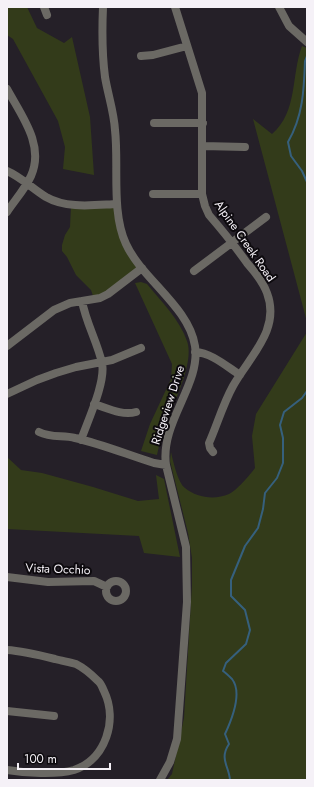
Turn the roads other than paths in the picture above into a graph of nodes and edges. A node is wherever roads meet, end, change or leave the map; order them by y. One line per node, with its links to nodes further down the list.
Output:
1 (103, 7): 17 (street, Ridgeview Drive)
2 (175, 7): 5 (street, Alpine Creek Road)
3 (279, 7): 4 (street)
4 (307, 42)
5 (187, 46): 6 (street); 10 (street, Alpine Creek Road)
6 (140, 56)
7 (7, 89): 8 (street)
8 (10, 103): 14 (street)
9 (154, 123): 10 (street)
10 (203, 123): 11 (street, Alpine Creek Road)
11 (203, 146): 12 (street); 16 (street, Alpine Creek Road)
12 (245, 147)
13 (7, 171): 14 (street)
14 (26, 184): 17 (street); 18 (street)
15 (154, 194): 16 (street)
16 (202, 194): 20 (street, Alpine Creek Road)
17 (117, 204): 21 (street, Ridgeview Drive)
18 (7, 212)
19 (266, 217): 20 (street)
20 (232, 243): 22 (street); 28 (street, Alpine Creek Road)
21 (142, 268): 23 (street); 26 (street, Ridgeview Drive)
22 (194, 271)
23 (82, 301): 24 (street); 27 (street)
24 (7, 346)
25 (141, 348): 27 (street)
26 (195, 352): 28 (street); 35 (street, Ridgeview Drive)
27 (102, 362): 29 (street); 30 (street)
28 (240, 375): 34 (street, Alpine Creek Road)
29 (7, 394)
30 (94, 404): 31 (street); 33 (street)
31 (136, 412)
32 (39, 432): 33 (street)
33 (81, 440): 35 (street)
34 (213, 452)
35 (166, 465): 42 (street, Ridgeview Drive)
36 (7, 577): 37 (street, Vista Occhio)
37 (107, 587)
38 (7, 650): 41 (street)
39 (7, 711): 40 (street)
40 (54, 716)
41 (7, 770)
42 (160, 780)

